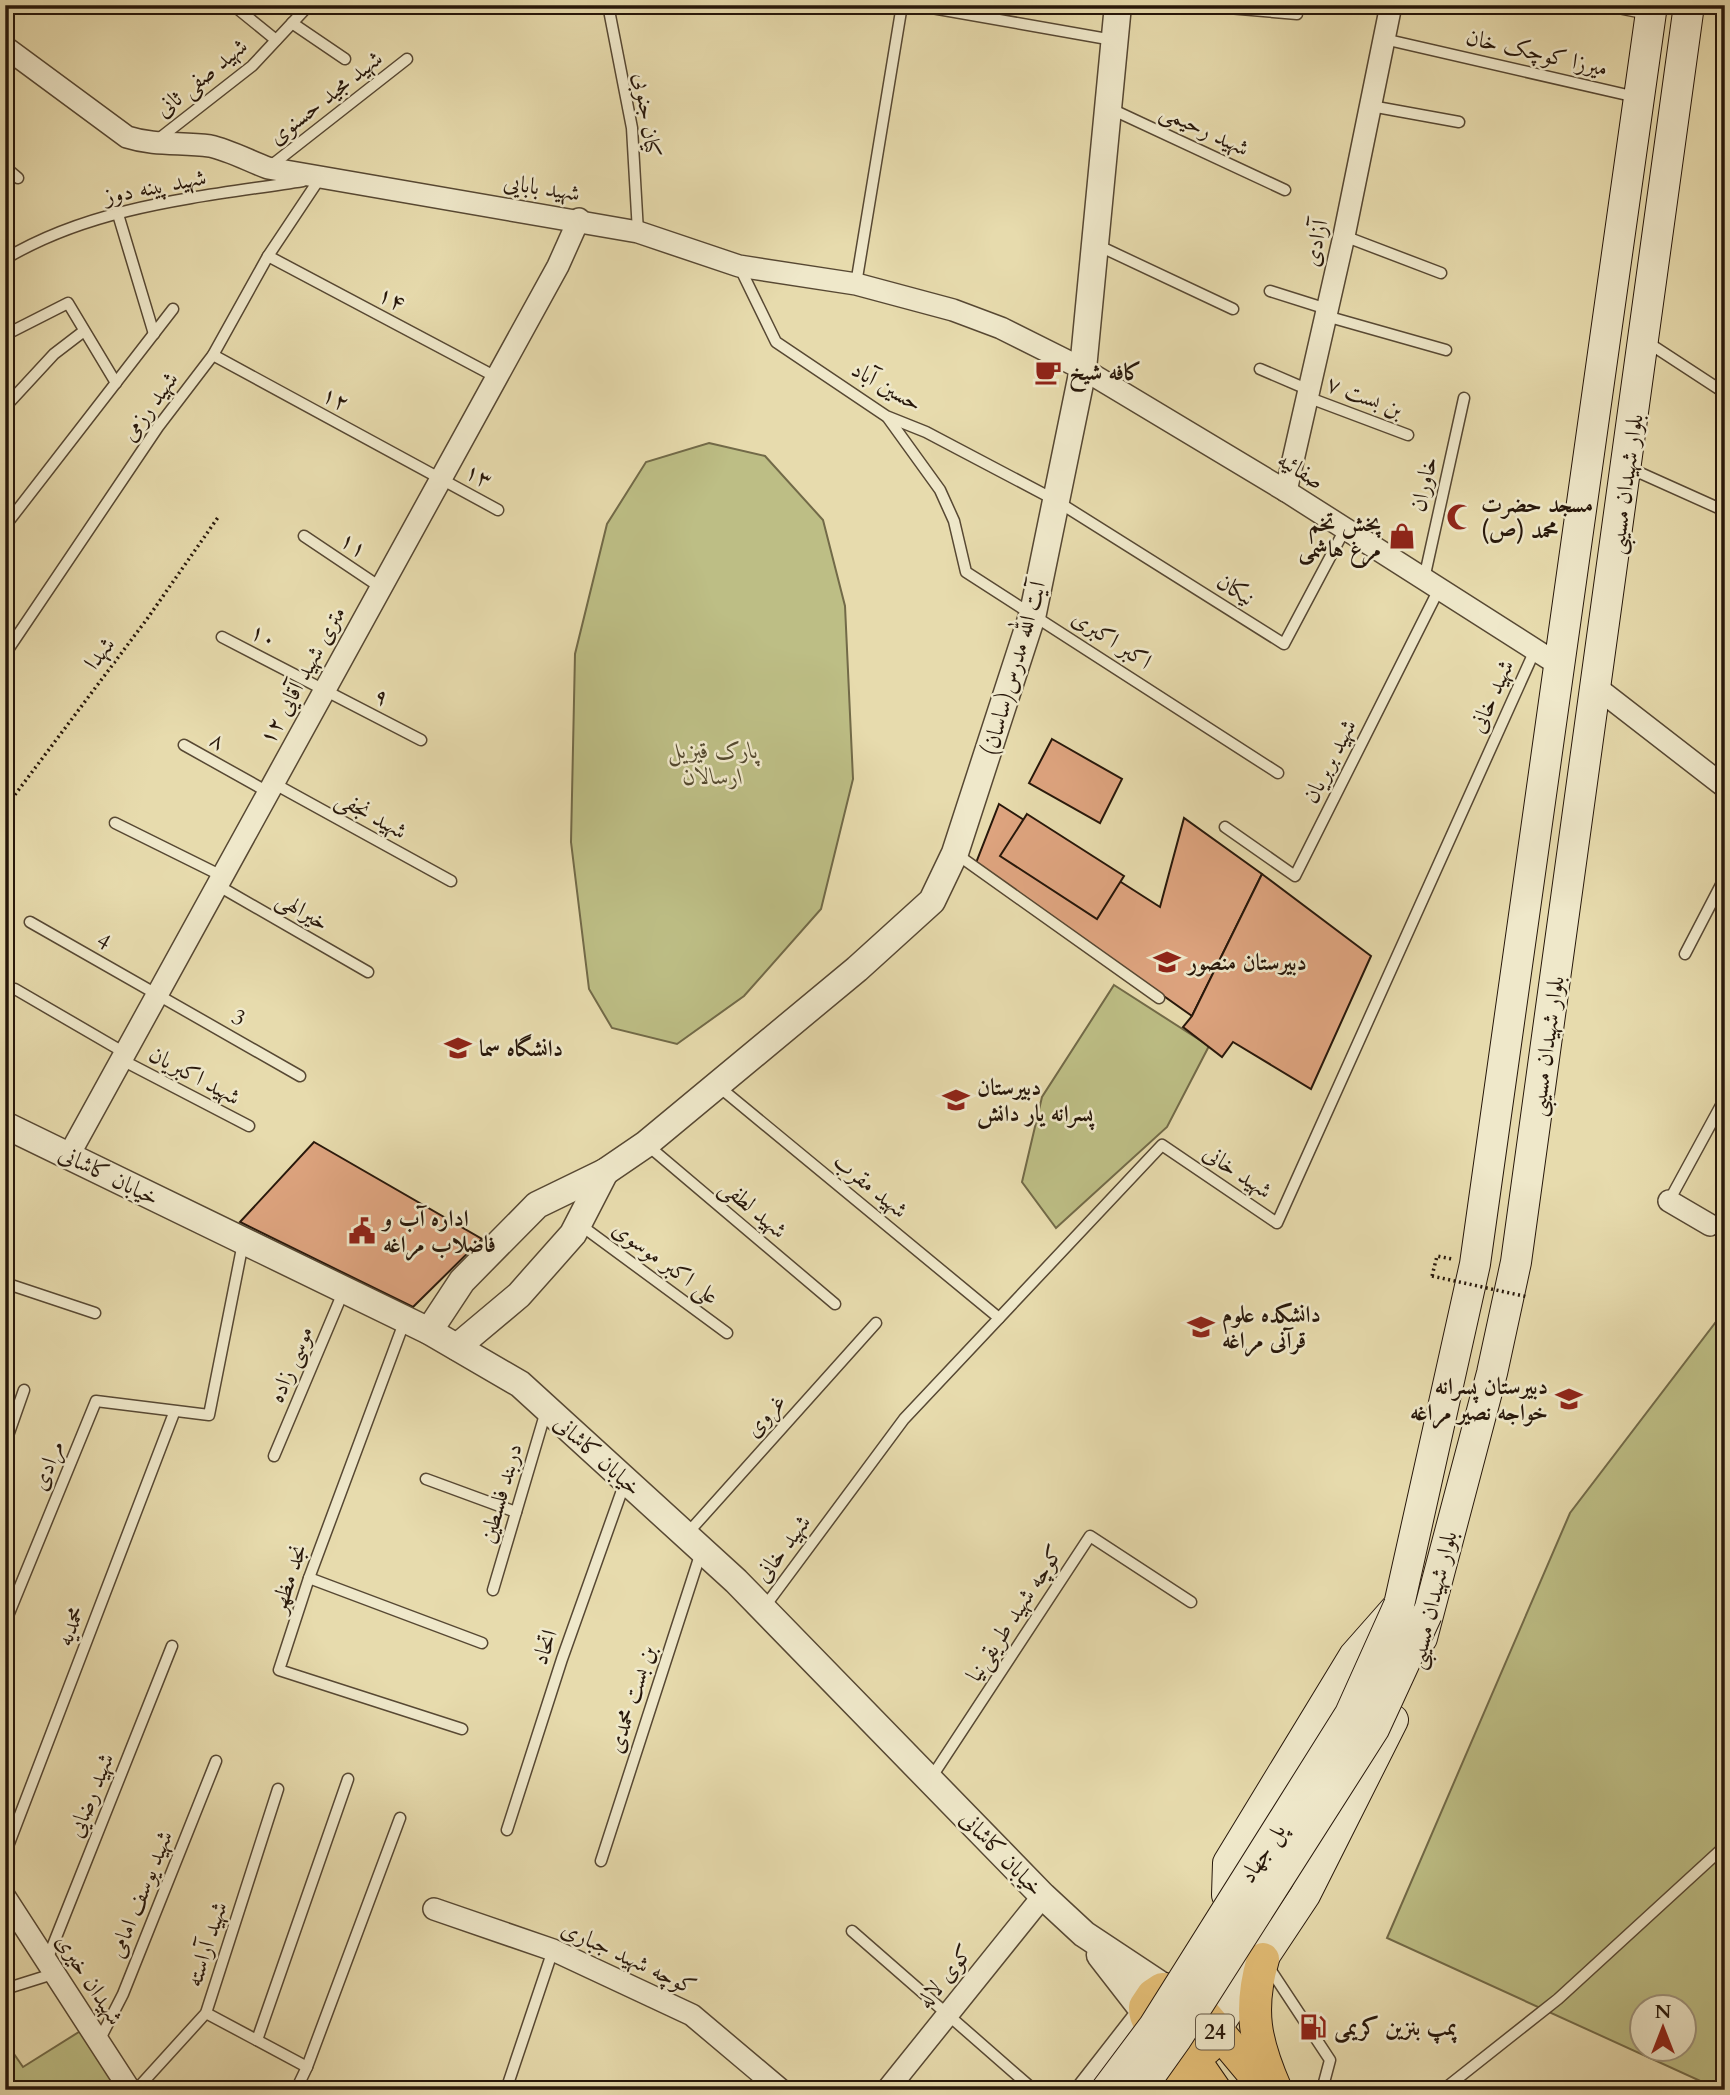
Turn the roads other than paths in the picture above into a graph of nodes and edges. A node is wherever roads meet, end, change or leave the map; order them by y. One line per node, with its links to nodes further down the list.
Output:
1 (233, 5): 17 (lane, شهید صفی ثانی)
2 (309, 5): 15 (lane, شهید صفی ثانی)
3 (578, 5): 4 (lane)
4 (590, 5)
5 (608, 5): 34 (lane, کیان جنوبی)
6 (902, 5): 41 (lane)
7 (915, 5): 18 (lane)
8 (1118, 5): 18 (street, آیت الله مدرس(ساسان))
9 (1194, 5): 14 (lane)
10 (1391, 5): 16 (street, آزادی)
11 (1603, 5): 13 (lane)
12 (1689, 5): 49 (main road, بلوار شهیدان مسیبی)
13 (1651, 10): 22 (main road, بلوار شهیدان مسیبی)
14 (1297, 13)
15 (292, 23): 17 (lane, شهید صفی ثانی); 20 (lane)
16 (1384, 39): 22 (lane, میرزا کوچک خان); 23 (street, آزادی)
17 (276, 40): 26 (lane, شهید صفی ثانی)
18 (1113, 40): 24 (street, آیت الله مدرس(ساسان))
19 (5, 47): 26 (street, شهید بابایی)
20 (345, 59)
21 (407, 59): 28 (lane, شهید مجید حسنوی)
22 (1639, 97): 76 (main road, بلوار شهیدان مسیبی)
23 (1371, 106): 25 (lane); 35 (street, آزادی)
24 (1107, 107): 31 (lane, شهید رحیمی); 36 (street, آیت الله مدرس(ساسان))
25 (1460, 121)
26 (150, 145): 28 (street, شهید بابایی)
27 (5, 167): 29 (lane)
28 (268, 168): 30 (street, شهید بابایی)
29 (18, 178)
30 (320, 178): 32 (lane, شهید پینه دوز); 33 (street, شهید بابایی); 37 (lane, شهید رزمی)
31 (1285, 190)
32 (117, 211): 38 (lane, شهید پینه دوز); 47 (lane)
33 (579, 219): 34 (street, شهید بابایی); 54 (street, ۱۲ متری شهید آقایی)
34 (638, 232): 39 (street, شهید بابایی)
35 (1344, 236): 40 (lane); 45 (street, آزادی)
36 (1095, 244): 44 (lane); 52 (street, آیت الله مدرس(ساسان))
37 (268, 256): 51 (lane, شهید رزمی); 54 (lane, ۱۴)
38 (5, 258)
39 (739, 266): 41 (street, شهید بابایی); 60 (lane, حسین آباد)
40 (1441, 273)
41 (856, 284): 52 (street, شهید بابایی)
42 (1270, 291): 45 (lane)
43 (173, 309): 47 (lane)
44 (1233, 309)
45 (1326, 312): 50 (lane); 56 (street, آزادی)
46 (85, 331): 48 (lane); 55 (lane); 59 (lane)
47 (154, 334): 55 (lane)
48 (5, 335)
49 (1645, 340): 57 (lane); 62 (main road, بلوار شهیدان مسیبی)
50 (1446, 350)
51 (213, 355): 63 (lane, ۱۲); 75 (lane, شهید رزمی)
52 (1083, 369): 64 (street, صفائیه); 65 (street, آیت الله مدرس(ساسان))
53 (1260, 369): 56 (lane, بن بست ۷)
54 (496, 377): 63 (street, ۱۲ متری شهید آقایی)
55 (116, 383): 68 (lane)
56 (1308, 393): 61 (lane, بن بست ۷); 64 (street, آزادی)
57 (1725, 393)
58 (1464, 398): 71 (lane, خاوران)
59 (5, 407)
60 (886, 416): 65 (lane, حسین آباد); 73 (lane, اکبر اکبری)
61 (1408, 435)
62 (1627, 467): 67 (lane); 77 (main road, بلوار شهیدان مسیبی)
63 (440, 478): 66 (lane, ۱۳); 72 (street, ۱۲ متری شهید آقایی)
64 (1286, 491): 69 (street, صفائیه)
65 (1055, 500): 69 (lane, نیکان); 73 (street, آیت الله مدرس(ساسان))
66 (498, 510)
67 (1725, 511)
68 (5, 526)
69 (1345, 529): 71 (street, صفائیه)
70 (304, 536): 72 (lane, ۱۱)
71 (1431, 584): 76 (street, صفائیه); 85 (lane, شهید بربریان)
72 (380, 587): 78 (street, ۱۲ متری شهید آقایی)
73 (1033, 612): 81 (lane, اکبر اکبری); 86 (street, آیت الله مدرس(ساسان))
74 (222, 637): 78 (lane, ۱۰)
75 (5, 654)
76 (1547, 657): 113 (lane, شهید خانی); 132 (main road, بلوار شهیدان مسیبی)
77 (1596, 687): 82 (street); 132 (main road, بلوار شهیدان مسیبی)
78 (324, 690): 79 (lane, ۹); 83 (street, ۱۲ متری شهید آقایی)
79 (421, 740)
80 (184, 745): 83 (lane, ۸)
81 (1278, 773)
82 (1725, 787)
83 (270, 788): 88 (street, ۱۲ متری شهید آقایی); 89 (lane, شهید نجفی)
84 (115, 823): 88 (lane, خیرالهی)
85 (1225, 827)
86 (955, 853): 95 (lane); 98 (street, آیت الله مدرس(ساسان))
87 (1725, 877): 91 (lane)
88 (220, 880): 92 (lane, خیرالهی); 94 (street, ۱۲ متری شهید آقایی)
89 (451, 881)
90 (30, 922): 94 (lane, 4)
91 (1685, 954)
92 (368, 972)
93 (15, 989): 96 (lane, شهید اکبریان)
94 (157, 995): 96 (street, ۱۲ متری شهید آقایی); 97 (lane, 3)
95 (1159, 998)
96 (124, 1056): 101 (lane, شهید اکبریان); 103 (street, ۱۲ متری شهید آقایی)
97 (300, 1076)
98 (716, 1085): 102 (street, آیت الله مدرس(ساسان)); 113 (lane, شهید مقرب)
99 (1725, 1098): 105 (lane)
100 (5, 1125): 103 (street, خیابان کاشانی)
101 (249, 1126)
102 (646, 1144): 104 (street, آیت الله مدرس(ساسان)); 111 (lane, شهید لطفی)
103 (69, 1155): 108 (street, خیابان کاشانی)
104 (605, 1172): 106 (street, آیت الله مدرس(ساسان)); 116 (street, آیت الله مدرس(ساسان))
105 (1669, 1201): 107 (street)
106 (579, 1224): 117 (lane, علی اکبر موسوی); 118 (street, آیت الله مدرس(ساسان))
107 (1710, 1225)
108 (243, 1241): 110 (street, خیابان کاشانی); 121 (lane)
109 (5, 1283): 112 (lane)
110 (344, 1290): 114 (street, خیابان کاشانی); 123 (lane, موسی زاده)
111 (835, 1304)
112 (95, 1313)
113 (999, 1318): 131 (lane, شهید خانی)
114 (405, 1320): 116 (street, خیابان کاشانی); 128 (lane, نجد مظهر)
115 (876, 1323): 127 (lane, غروی)
116 (429, 1331): 118 (street, خیابان کاشانی)
117 (727, 1333)
118 (457, 1347): 120 (street, خیابان کاشانی)
119 (24, 1390): 122 (lane)
120 (546, 1409): 125 (street, خیابان کاشانی); 126 (lane, دربند فلسطین)
121 (174, 1413): 133 (lane, مرادی); 144 (lane, محمدیه)
122 (5, 1444)
123 (274, 1456)
124 (426, 1479): 126 (lane)
125 (626, 1479): 127 (street, خیابان کاشانی); 142 (lane, اتحاد)
126 (516, 1512): 129 (lane, دربند فلسطین)
127 (694, 1542): 131 (street, خیابان کاشانی); 145 (lane, بن بست محمدی)
128 (309, 1577): 134 (lane); 136 (lane, نجد مظهر)
129 (493, 1590)
130 (1191, 1602): 138 (lane, کوچه شهید طریقی‌نیا)
131 (763, 1609): 138 (street, خیابان کاشانی)
132 (1413, 1610): 146 (main road, بلوار شهیدان مسیبی); 146 (main road); 173 (main road, پل جهاد, bridge); 174 (main road, پل جهاد, bridge)
133 (5, 1623)
134 (482, 1643)
135 (172, 1646): 154 (lane, شهید رضایی)
136 (462, 1729)
137 (216, 1761): 162 (lane, شهید یوسف امامی)
138 (931, 1778): 147 (street, خیابان کاشانی)
139 (348, 1779): 161 (lane)
140 (278, 1789): 157 (lane, شهید آراسته)
141 (400, 1818): 164 (lane)
142 (507, 1830)
143 (1725, 1846): 182 (lane)
144 (5, 1854)
145 (601, 1861)
146 (1305, 1895): 153 (main road, بلوار شهیدان مسیبی)
147 (1043, 1896): 151 (street, خیابان کاشانی); 159 (street, کوی لاله)
148 (9, 1909): 154 (street, شهیدان خیری)
149 (434, 1909): 152 (street, کوچه شهید جباری)
150 (852, 1931): 159 (lane)
151 (1084, 1934): 156 (street, خیابان کاشانی); 158 (street, خیابان کاشانی)
152 (553, 1950): 168 (lane); 169 (street, کوچه شهید جباری)
153 (1263, 1959): 160 (main road, بلوار شهیدان مسیبی); 180 (main road); 181 (lane)
154 (51, 1966): 155 (lane); 162 (street, شهیدان خیری)
155 (5, 1989)
156 (1167, 1989): 158 (main road); 160 (main road, 24)
157 (206, 2013): 161 (lane); 166 (lane, شهید آراسته)
158 (1145, 2013): 163 (main road, 24); 172 (street)
159 (947, 2014): 170 (street, کوی لاله); 171 (lane)
160 (1216, 2029): 163 (main road, 24); 179 (main road, 24)
161 (257, 2040): 164 (lane)
162 (99, 2041): 165 (street, شهیدان خیری)
163 (1193, 2058): 175 (main road, 24); 176 (main road, 24)
164 (307, 2067): 167 (lane)
165 (130, 2090)
166 (136, 2090)
167 (296, 2090)
168 (506, 2090)
169 (781, 2090)
170 (887, 2090)
171 (1034, 2090)
172 (1085, 2090)
173 (1106, 2090)
174 (1140, 2090)
175 (1176, 2090)
176 (1215, 2090)
177 (1248, 2090): 178 (main road)
178 (1257, 2090)
179 (1267, 2090)
180 (1276, 2090)
181 (1322, 2090)
182 (1443, 2090)

